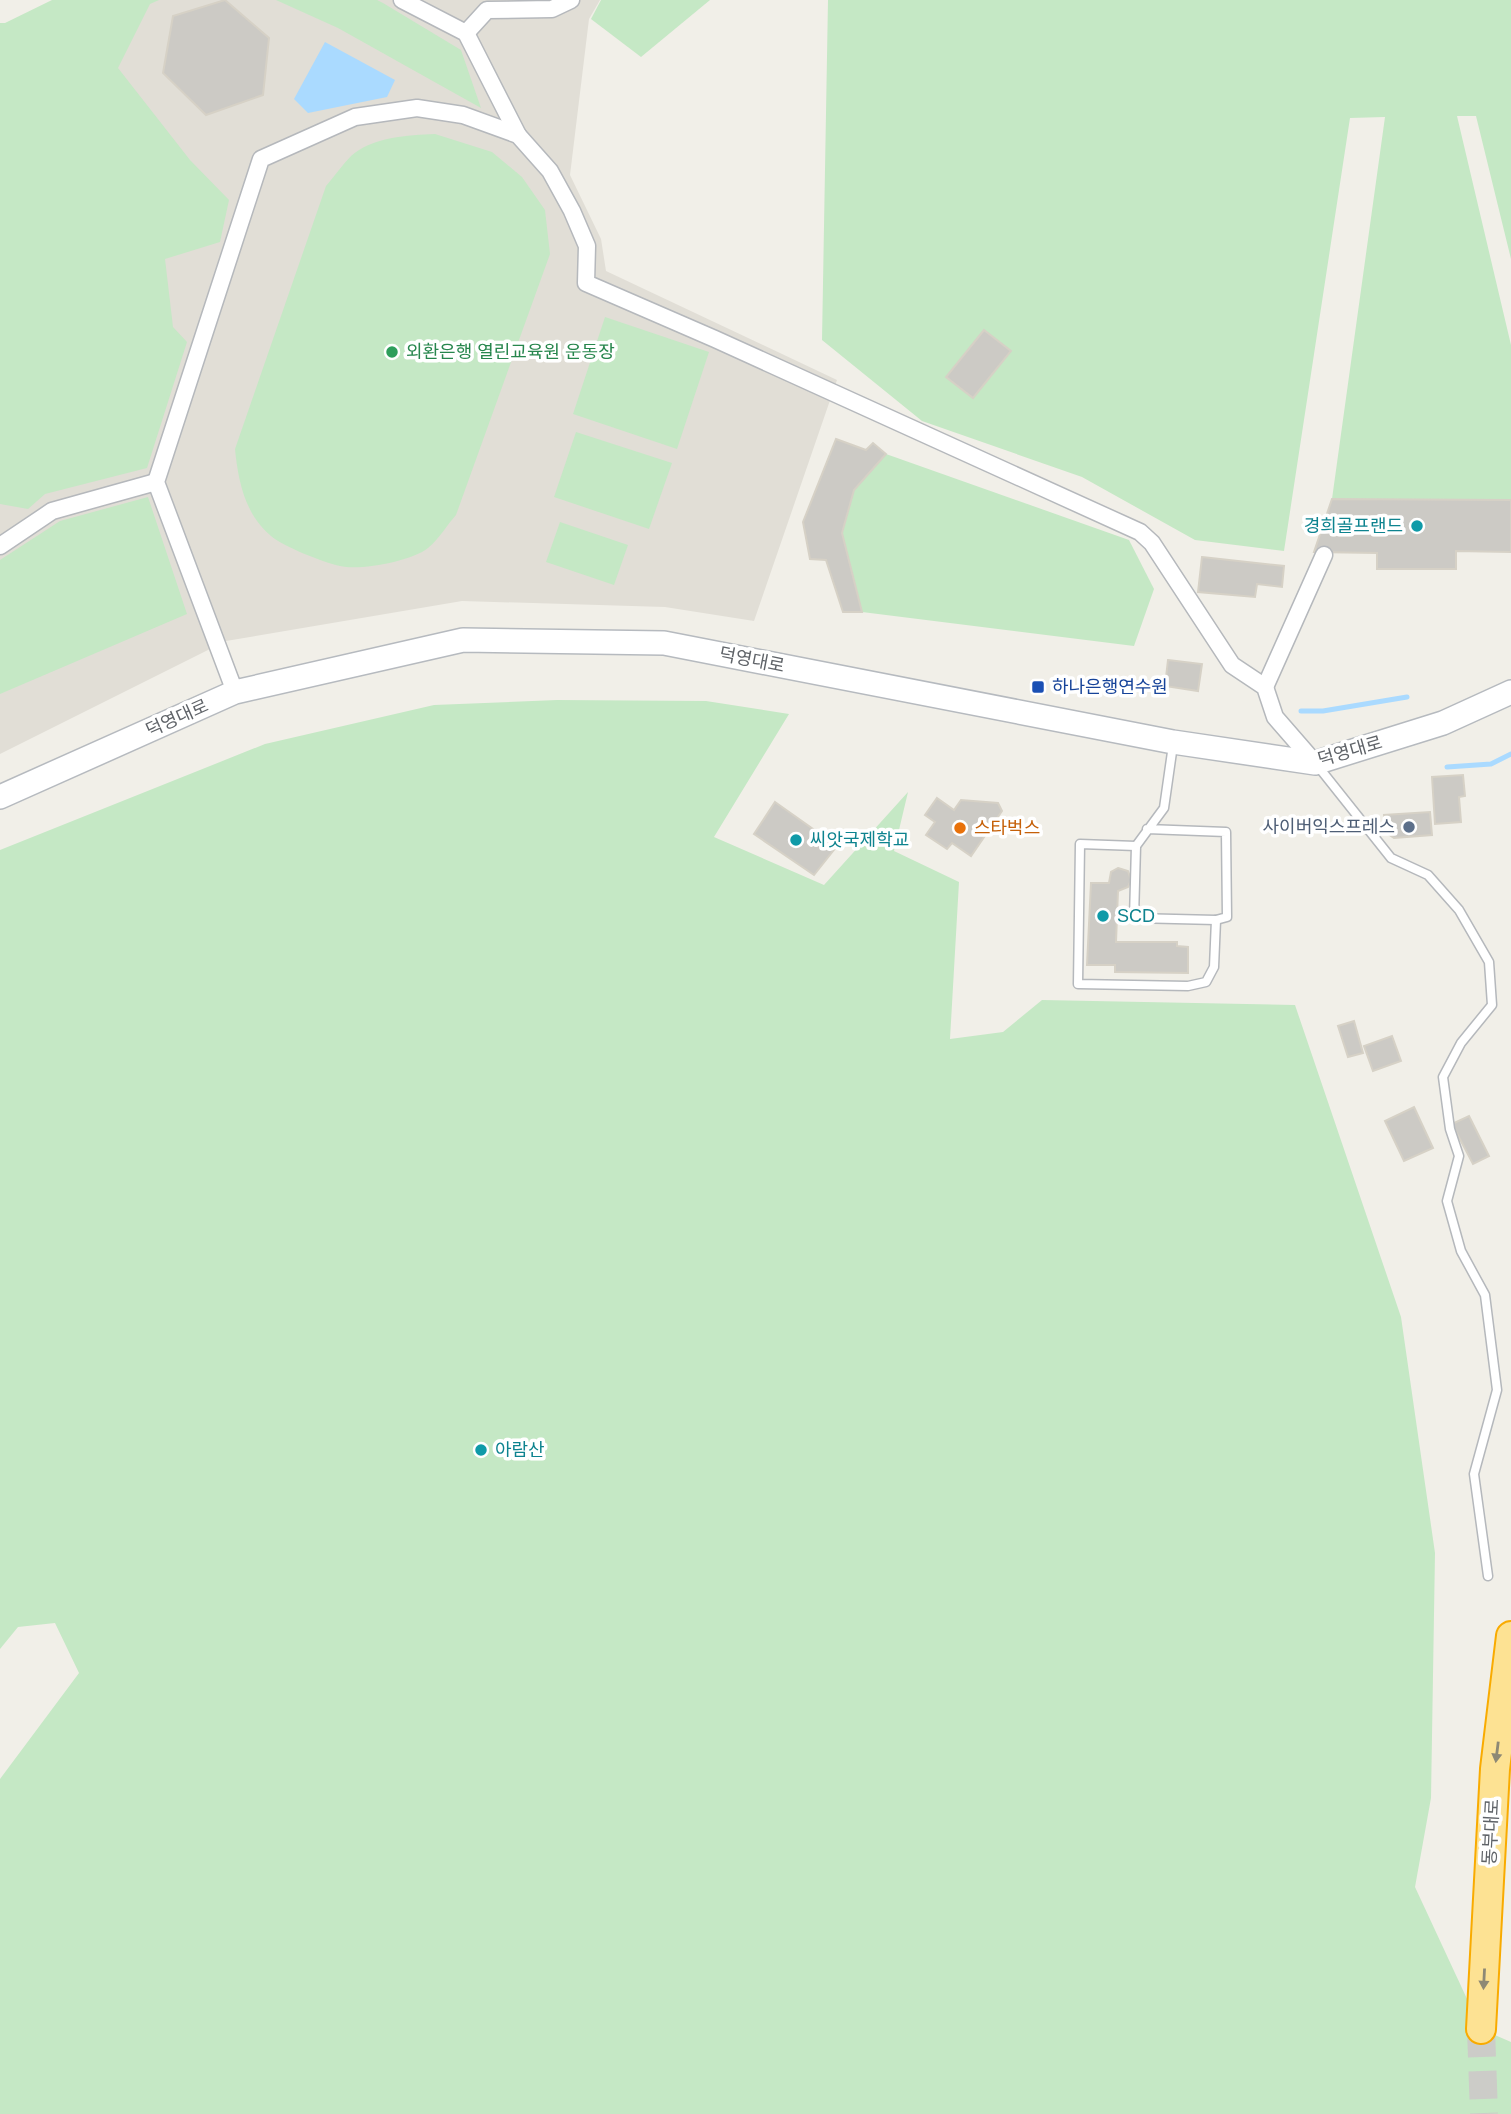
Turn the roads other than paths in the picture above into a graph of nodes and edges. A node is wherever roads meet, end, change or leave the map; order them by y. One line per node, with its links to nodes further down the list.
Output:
1 (402, 0): 3 (street)
2 (570, 0): 3 (street)
3 (466, 33): 4 (street)
4 (518, 135): 5 (street); 8 (street)
5 (156, 482): 6 (street); 9 (street)
6 (0, 546)
7 (1324, 555): 8 (street)
8 (1265, 687): 12 (street)
9 (235, 692): 11 (main road, 덕영대로); 13 (main road, 덕영대로)
10 (1511, 692): 12 (main road, 덕영대로)
11 (1173, 742): 12 (main road, 덕영대로); 14 (lane)
12 (1315, 763): 17 (lane)
13 (0, 797)
14 (1147, 829): 15 (lane); 16 (lane)
15 (1136, 846): 16 (lane); 16 (lane)
16 (1216, 920)
17 (1488, 1576)
18 (1511, 1636): 19 (highway, 동부대로, one-way to 19)
19 (1481, 2029)

